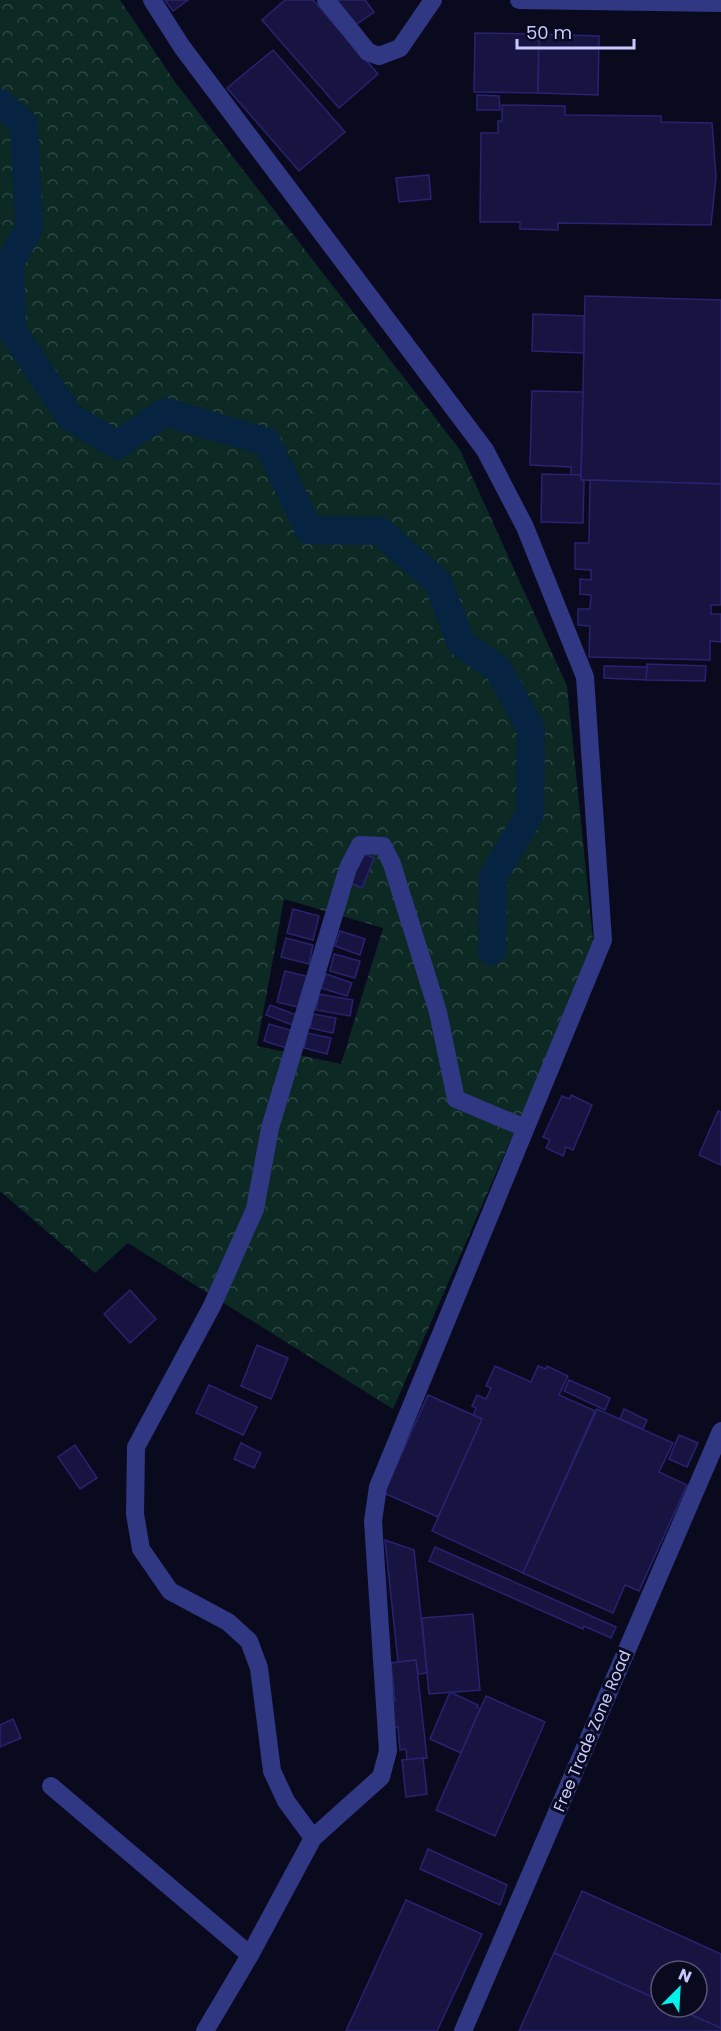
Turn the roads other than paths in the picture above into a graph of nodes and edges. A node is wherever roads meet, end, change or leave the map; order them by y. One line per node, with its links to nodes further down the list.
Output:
1 (152, 0): 6 (street)
2 (326, 0): 3 (street)
3 (433, 0)
4 (519, 0): 5 (street)
5 (721, 3)
6 (525, 1128): 9 (street); 9 (street)
7 (721, 1431): 12 (street, Free Trade Zone Road)
8 (51, 1786): 10 (street)
9 (313, 1838): 10 (street)
10 (250, 1955): 11 (street)
11 (205, 2031)
12 (463, 2031)

